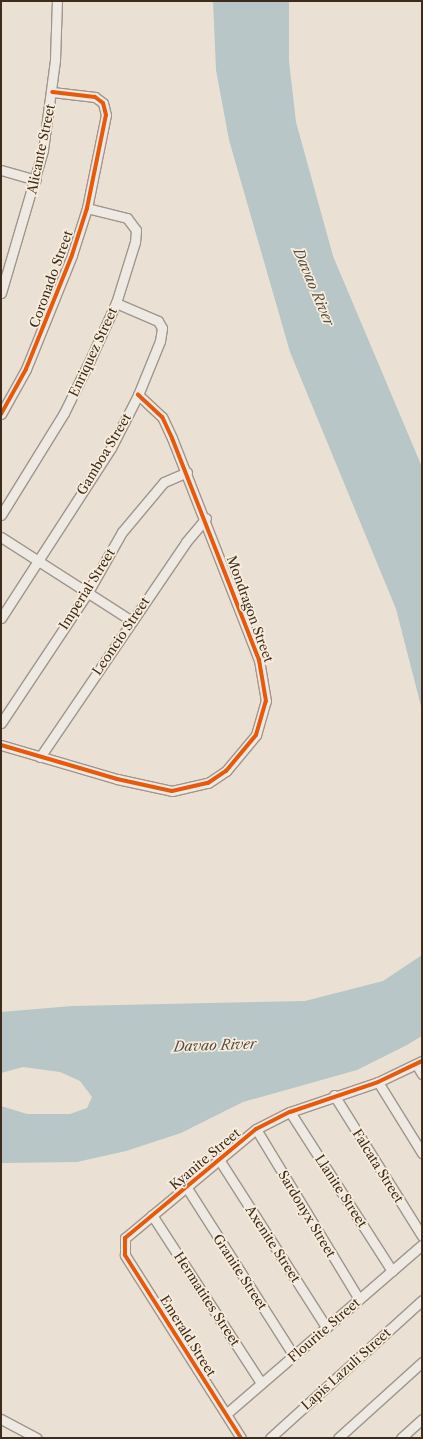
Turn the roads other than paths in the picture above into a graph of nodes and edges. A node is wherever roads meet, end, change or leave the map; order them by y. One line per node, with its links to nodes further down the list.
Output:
1 (57, 1): 2 (street, Alicante Street)
2 (52, 92): 4 (street, Alicante Street); 5 (street, Coronado Street)
3 (1, 170): 4 (street)
4 (36, 180): 6 (street, Alicante Street)
5 (87, 208): 7 (street, Enriquez Street); 9 (street, Coronado Street)
6 (1, 293)
7 (116, 303): 8 (street, Gamboa Street); 11 (street, Enriquez Street)
8 (138, 395): 10 (street, Mondragon Street); 14 (street, Gamboa Street)
9 (1, 414)
10 (187, 472): 12 (street, Mondragon Street); 15 (street, Imperial Street)
11 (1, 515)
12 (206, 518): 17 (street, Leoncio Street); 20 (street, Mondragon Street)
13 (1, 537): 14 (street)
14 (38, 561): 15 (street); 16 (street, Gamboa Street)
15 (88, 592): 17 (street); 18 (street, Imperial Street)
16 (1, 618)
17 (132, 621): 20 (street, Leoncio Street)
18 (1, 722)
19 (1, 745): 20 (street, Mondragon Street)
20 (40, 757)
21 (419, 1062): 22 (street); 23 (street, Kyanite Street)
22 (422, 1074)
23 (378, 1082): 24 (street, Kyanite Street); 27 (street)
24 (334, 1095): 25 (street, Kyanite Street); 31 (street, Falcata Street)
25 (290, 1112): 26 (street, Kyanite Street); 34 (street, Llanite Street)
26 (256, 1129): 28 (street, Kyanite Street); 35 (street, Sardonyx Street)
27 (422, 1153)
28 (220, 1161): 29 (street, Kyanite Street); 37 (street, Axenite Street)
29 (187, 1188): 30 (street, Kyanite Street); 38 (street, Granite Street)
30 (152, 1215): 32 (street, Kyanite Street); 40 (street, Hermatites Street)
31 (422, 1236)
32 (123, 1244): 41 (street, Emerald Street)
33 (422, 1245): 34 (street, Flourite Street)
34 (392, 1270): 35 (street, Flourite Street)
35 (359, 1299): 37 (street, Flourite Street)
36 (422, 1300): 46 (street, Lapis Lazuli Street)
37 (326, 1327): 38 (street, Flourite Street)
38 (294, 1356): 40 (street, Flourite Street)
39 (422, 1362): 47 (street)
40 (261, 1384): 41 (street, Flourite Street)
41 (226, 1414): 45 (street, Emerald Street)
42 (1, 1419): 44 (street)
43 (422, 1419): 48 (street)
44 (36, 1438)
45 (241, 1438)
46 (270, 1438)
47 (338, 1438)
48 (401, 1438)

